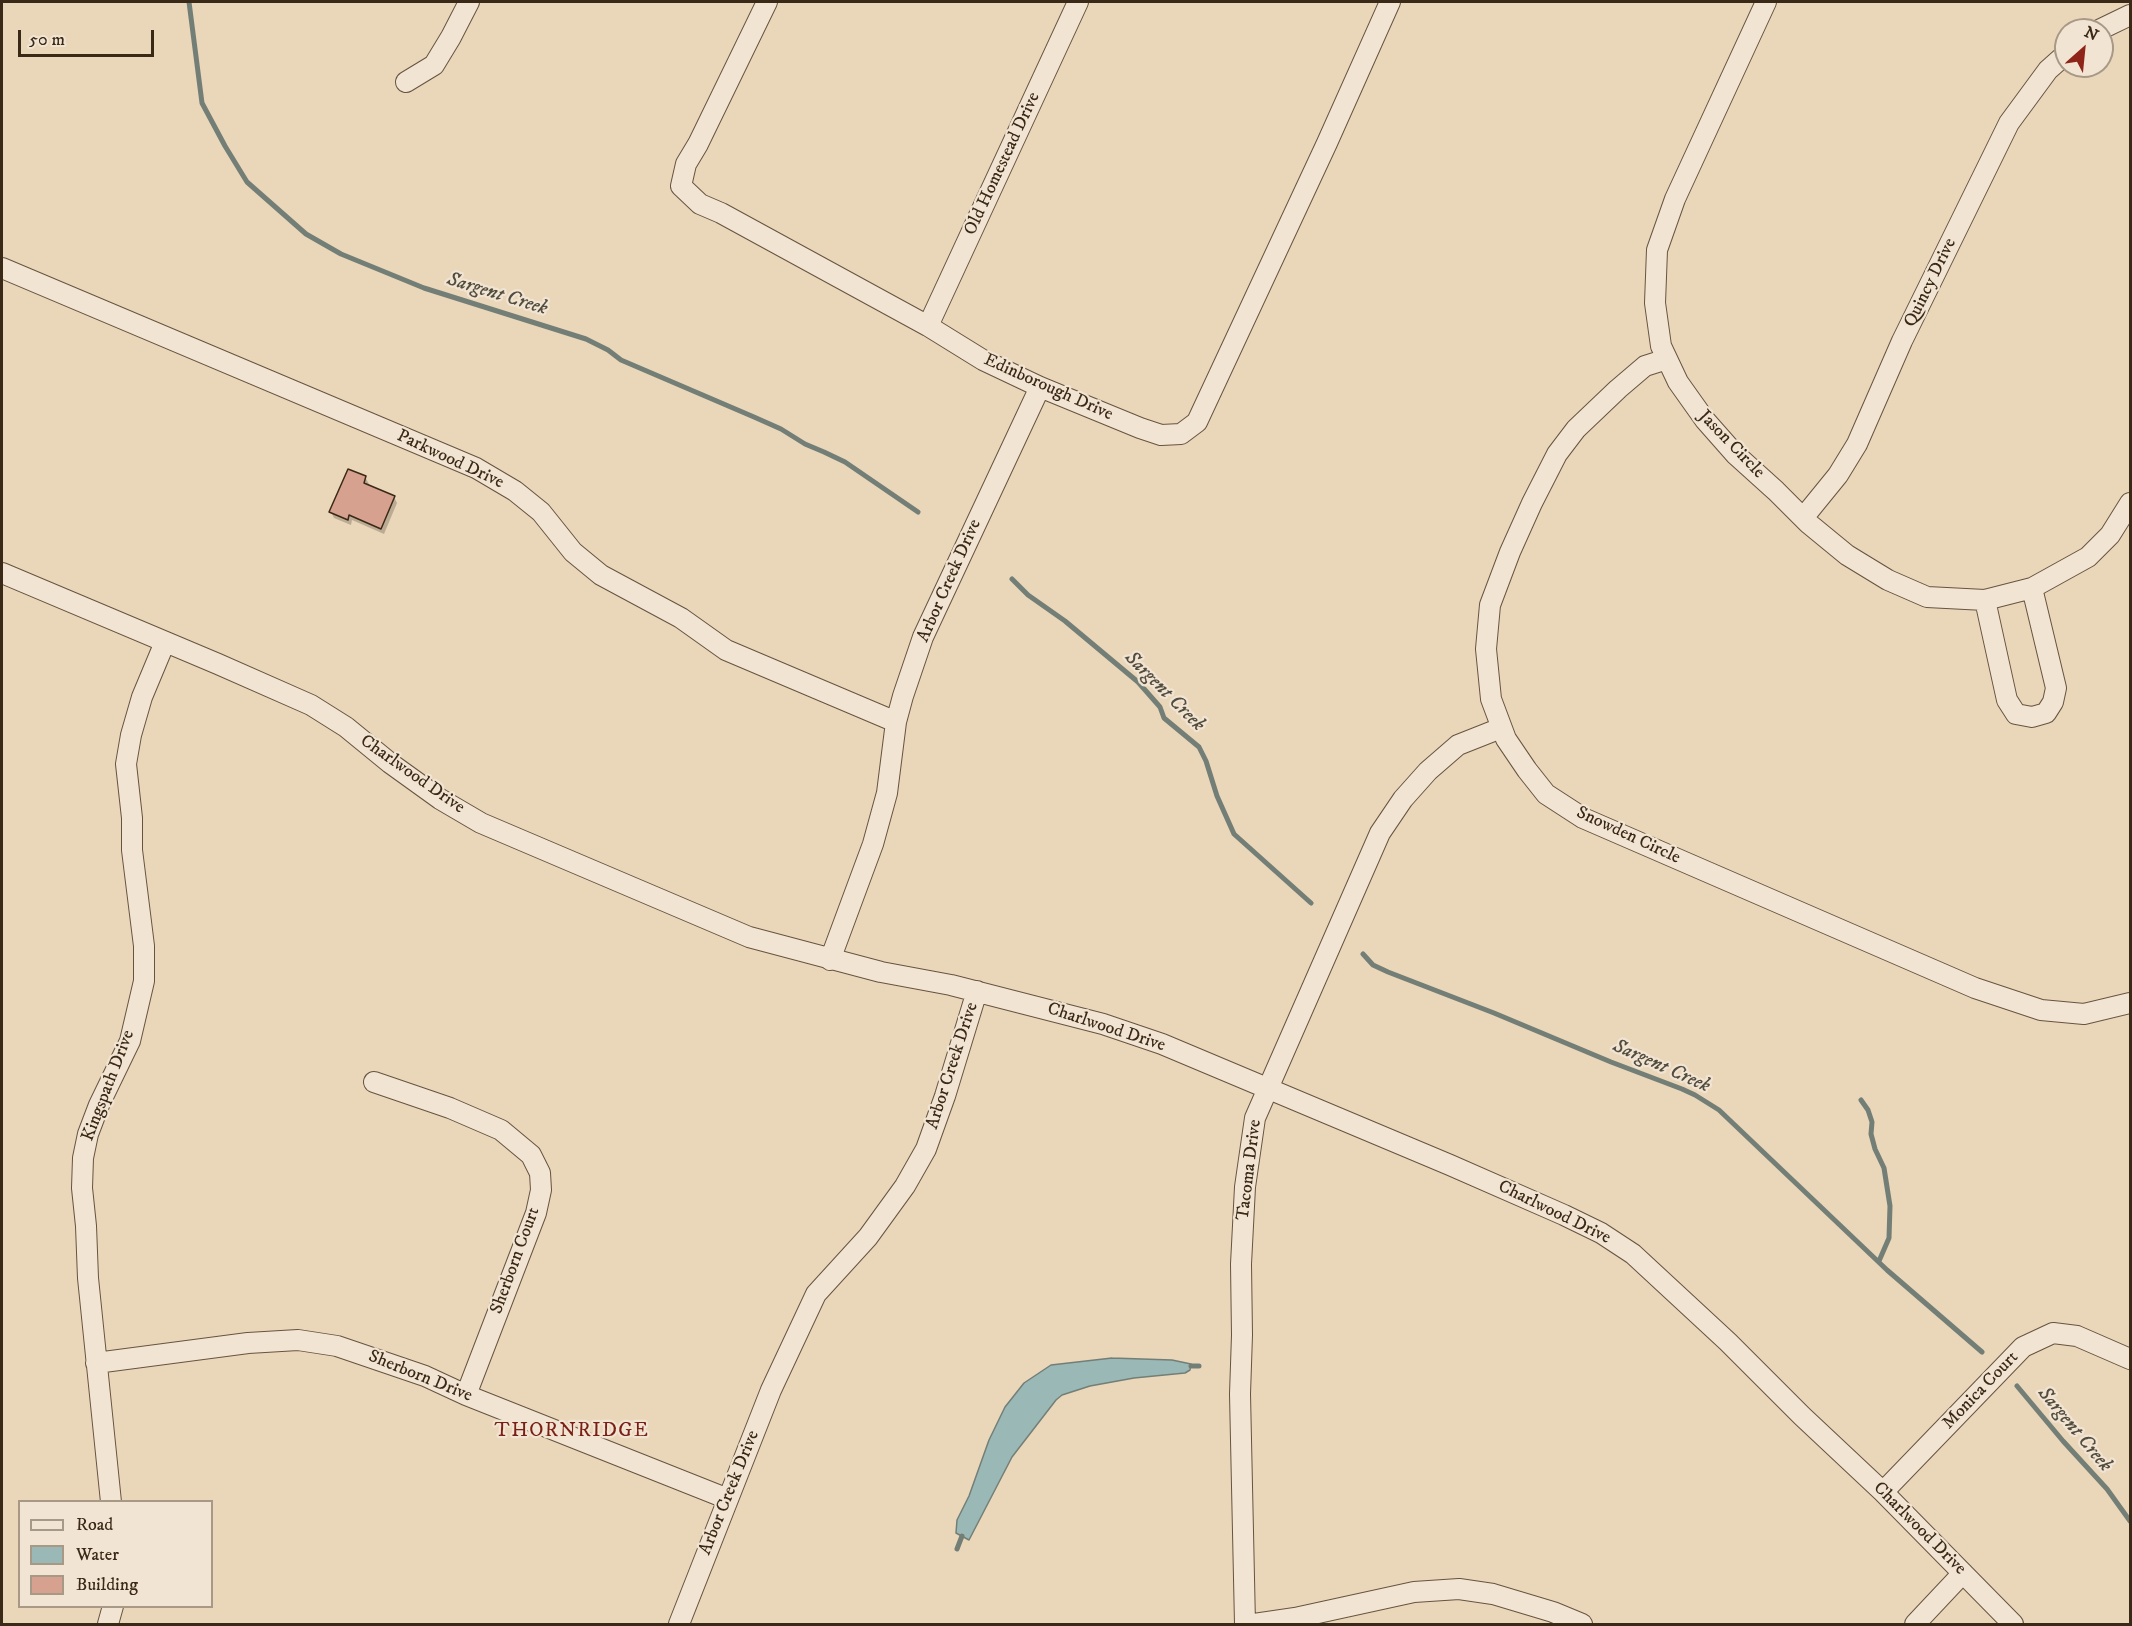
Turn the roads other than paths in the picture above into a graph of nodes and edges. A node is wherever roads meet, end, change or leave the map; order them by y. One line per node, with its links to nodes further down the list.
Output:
1 (469, 2): 9 (street)
2 (767, 2): 11 (street, Edinborough Drive)
3 (1078, 2): 11 (street, Old Homestead Drive)
4 (1390, 2): 13 (street, Edinborough Drive)
5 (1766, 2): 12 (street, Jason Circle)
6 (2130, 15): 7 (street)
7 (2114, 23)
8 (2054, 65): 15 (street, Quincy Drive)
9 (406, 82)
10 (2, 268): 20 (street, Parkwood Drive)
11 (928, 326): 13 (street, Edinborough Drive)
12 (1667, 358): 15 (street, Jason Circle); 21 (street, Snowden Circle)
13 (1040, 387): 20 (street, Arbor Creek Drive)
14 (2130, 503): 17 (street, Jason Circle)
15 (1803, 518): 18 (street, Jason Circle)
16 (2, 573): 19 (street, Charlwood Drive)
17 (2032, 588): 18 (street, Jason Circle); 18 (street)
18 (1985, 600)
19 (165, 642): 22 (street, Charlwood Drive); 28 (street, Kingspath Drive)
20 (896, 722): 22 (street, Arbor Creek Drive)
21 (1501, 728): 24 (street, Snowden Circle); 26 (street, Tacoma Drive)
22 (830, 960): 23 (street, Arbor Creek Drive)
23 (977, 991): 26 (street, Charlwood Drive); 31 (street, Arbor Creek Drive)
24 (2130, 1003)
25 (374, 1082): 29 (street, Sherborn Court)
26 (1267, 1089): 30 (street, Charlwood Drive); 37 (street, Tacoma Drive)
27 (2130, 1359): 30 (street, Monica Court)
28 (96, 1363): 29 (street, Sherborn Drive); 32 (street, Kingspath Drive)
29 (466, 1395): 31 (street, Sherborn Drive)
30 (1883, 1492): 33 (street, Charlwood Drive)
31 (728, 1499): 36 (street, Arbor Creek Drive)
32 (111, 1500)
33 (1963, 1573): 40 (street); 41 (street, Charlwood Drive)
34 (112, 1608): 35 (street)
35 (108, 1624)
36 (680, 1624)
37 (1245, 1624)
38 (1254, 1624): 39 (street)
39 (1582, 1624)
40 (1915, 1624)
41 (2013, 1624)

